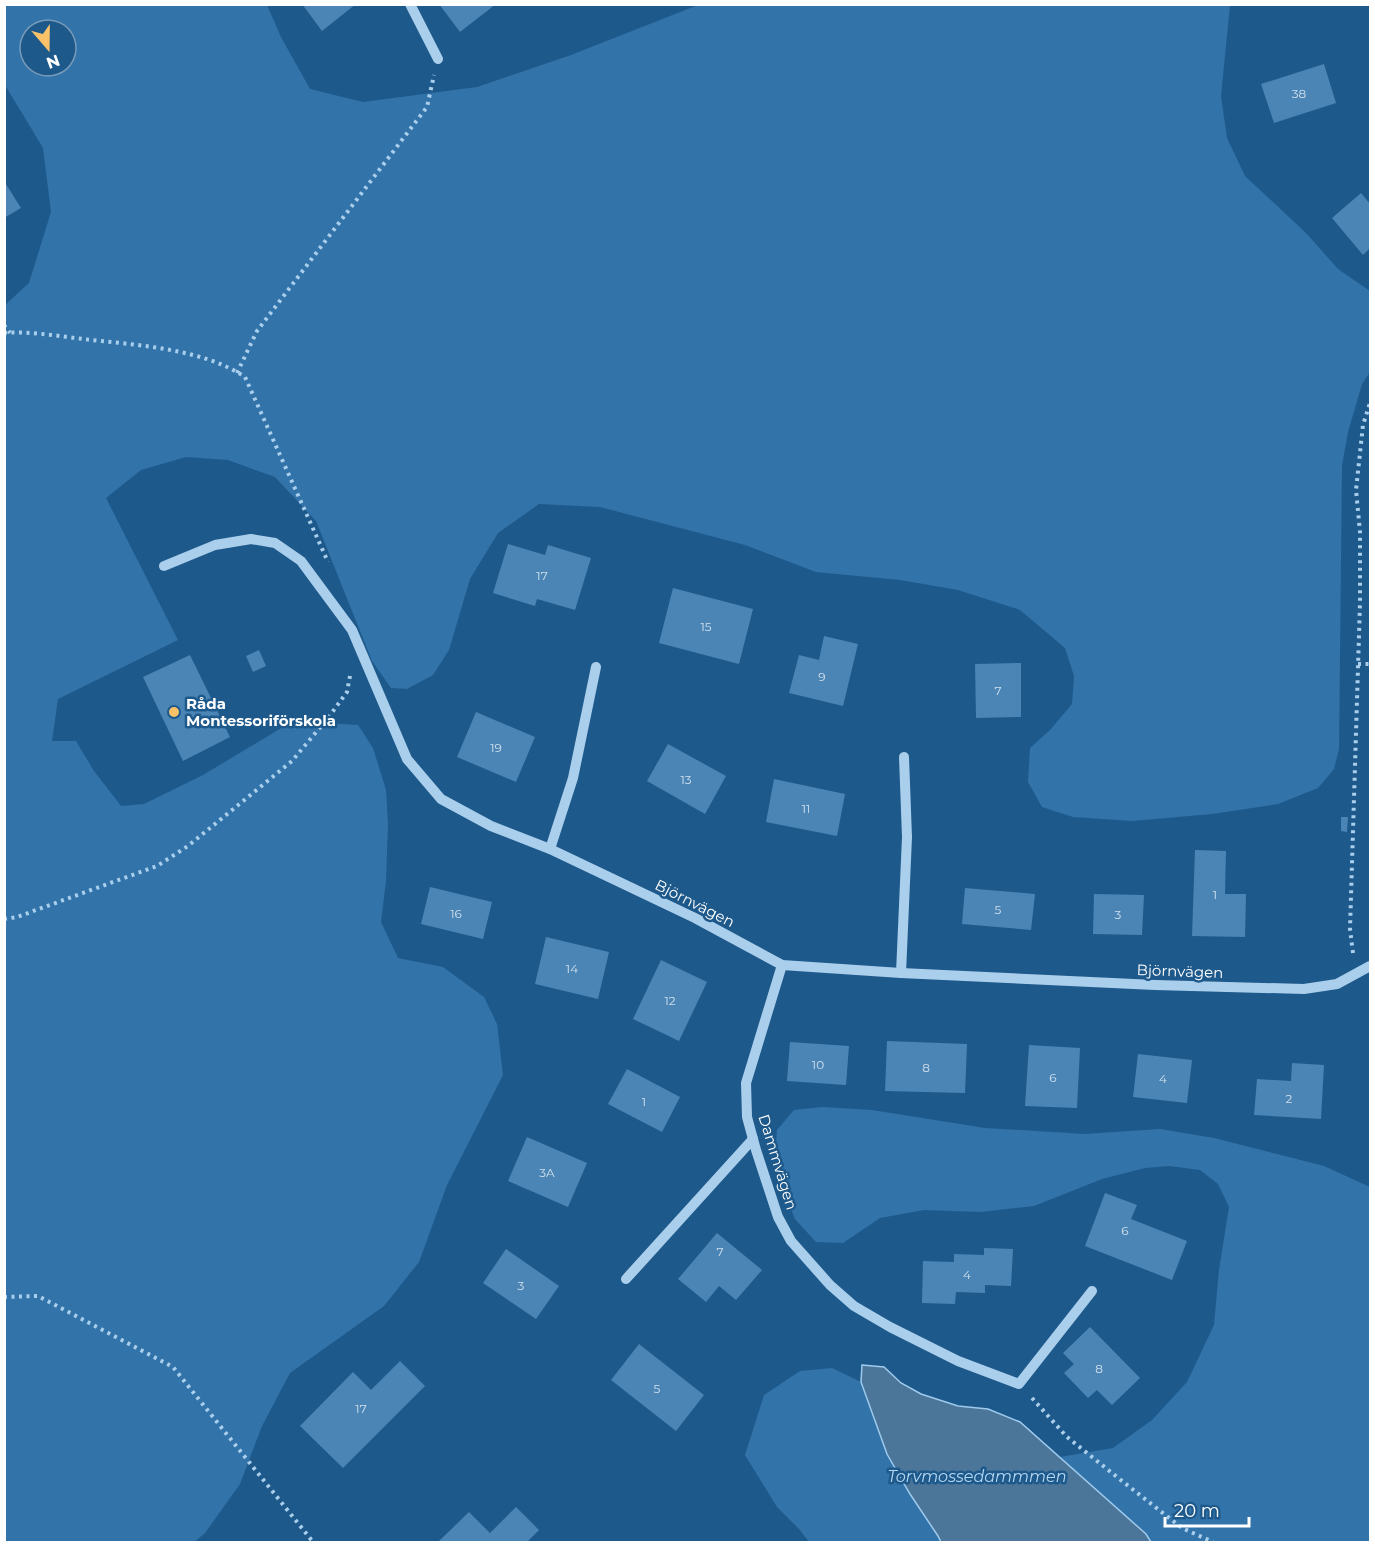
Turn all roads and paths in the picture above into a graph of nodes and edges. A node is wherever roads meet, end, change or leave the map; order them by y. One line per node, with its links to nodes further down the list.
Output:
1 (410, 4): 2 (street)
2 (438, 58): 5 (path)
3 (4, 325): 4 (path)
4 (7, 333): 5 (path)
5 (237, 372): 7 (path)
6 (1371, 403): 9 (path)
7 (328, 564)
8 (164, 566): 14 (street, Björnvägen)
9 (1358, 664): 10 (path); 17 (path)
10 (1371, 664)
11 (352, 667): 15 (path)
12 (596, 667): 14 (street)
13 (904, 757): 18 (street)
14 (550, 849): 16 (street, Björnvägen)
15 (4, 919)
16 (782, 966): 18 (street, Björnvägen); 19 (street, Dammvägen)
17 (1370, 967): 18 (street, Björnvägen)
18 (901, 974)
19 (753, 1139): 20 (street); 23 (street, Dammvägen)
20 (626, 1279)
21 (1092, 1291): 23 (street)
22 (4, 1297): 24 (path)
23 (1019, 1384): 25 (path)
24 (313, 1542)
25 (1213, 1542)

